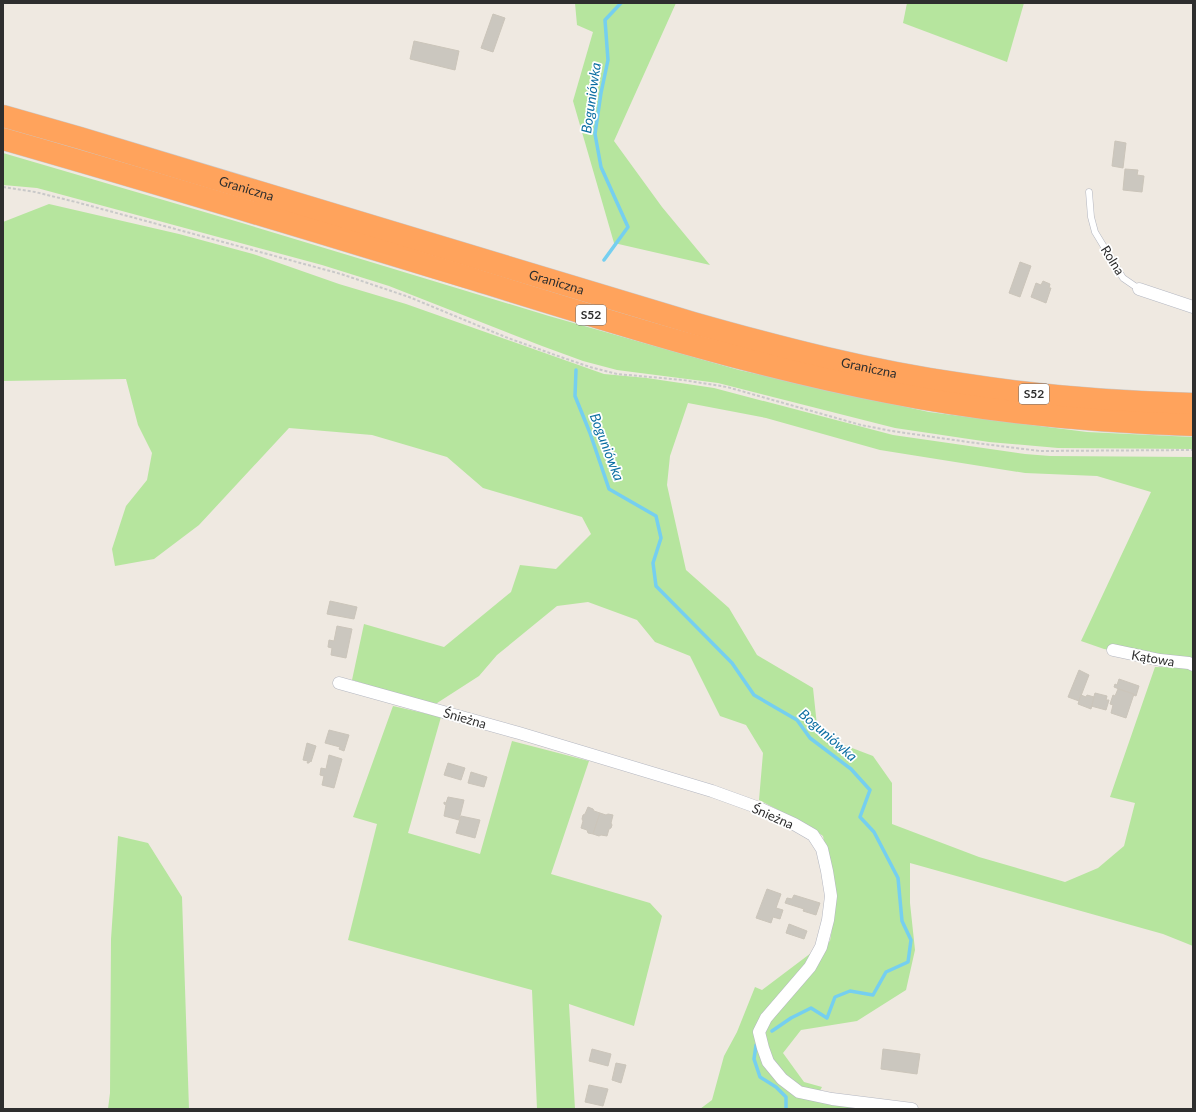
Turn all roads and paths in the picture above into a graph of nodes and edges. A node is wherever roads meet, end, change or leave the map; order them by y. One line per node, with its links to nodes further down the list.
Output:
1 (3, 116): 7 (highway, Graniczna / S52)
2 (3, 139): 8 (highway, Graniczna / S52)
3 (3, 187): 9 (path)
4 (1089, 192): 5 (lane, Rolna)
5 (1139, 289): 6 (street, Rolna)
6 (1193, 307)
7 (1193, 404)
8 (1193, 425)
9 (1193, 450)
10 (1113, 650): 11 (street, Kątowa)
11 (1193, 665)
12 (339, 683): 13 (street, Śnieżna)
13 (912, 1109)

